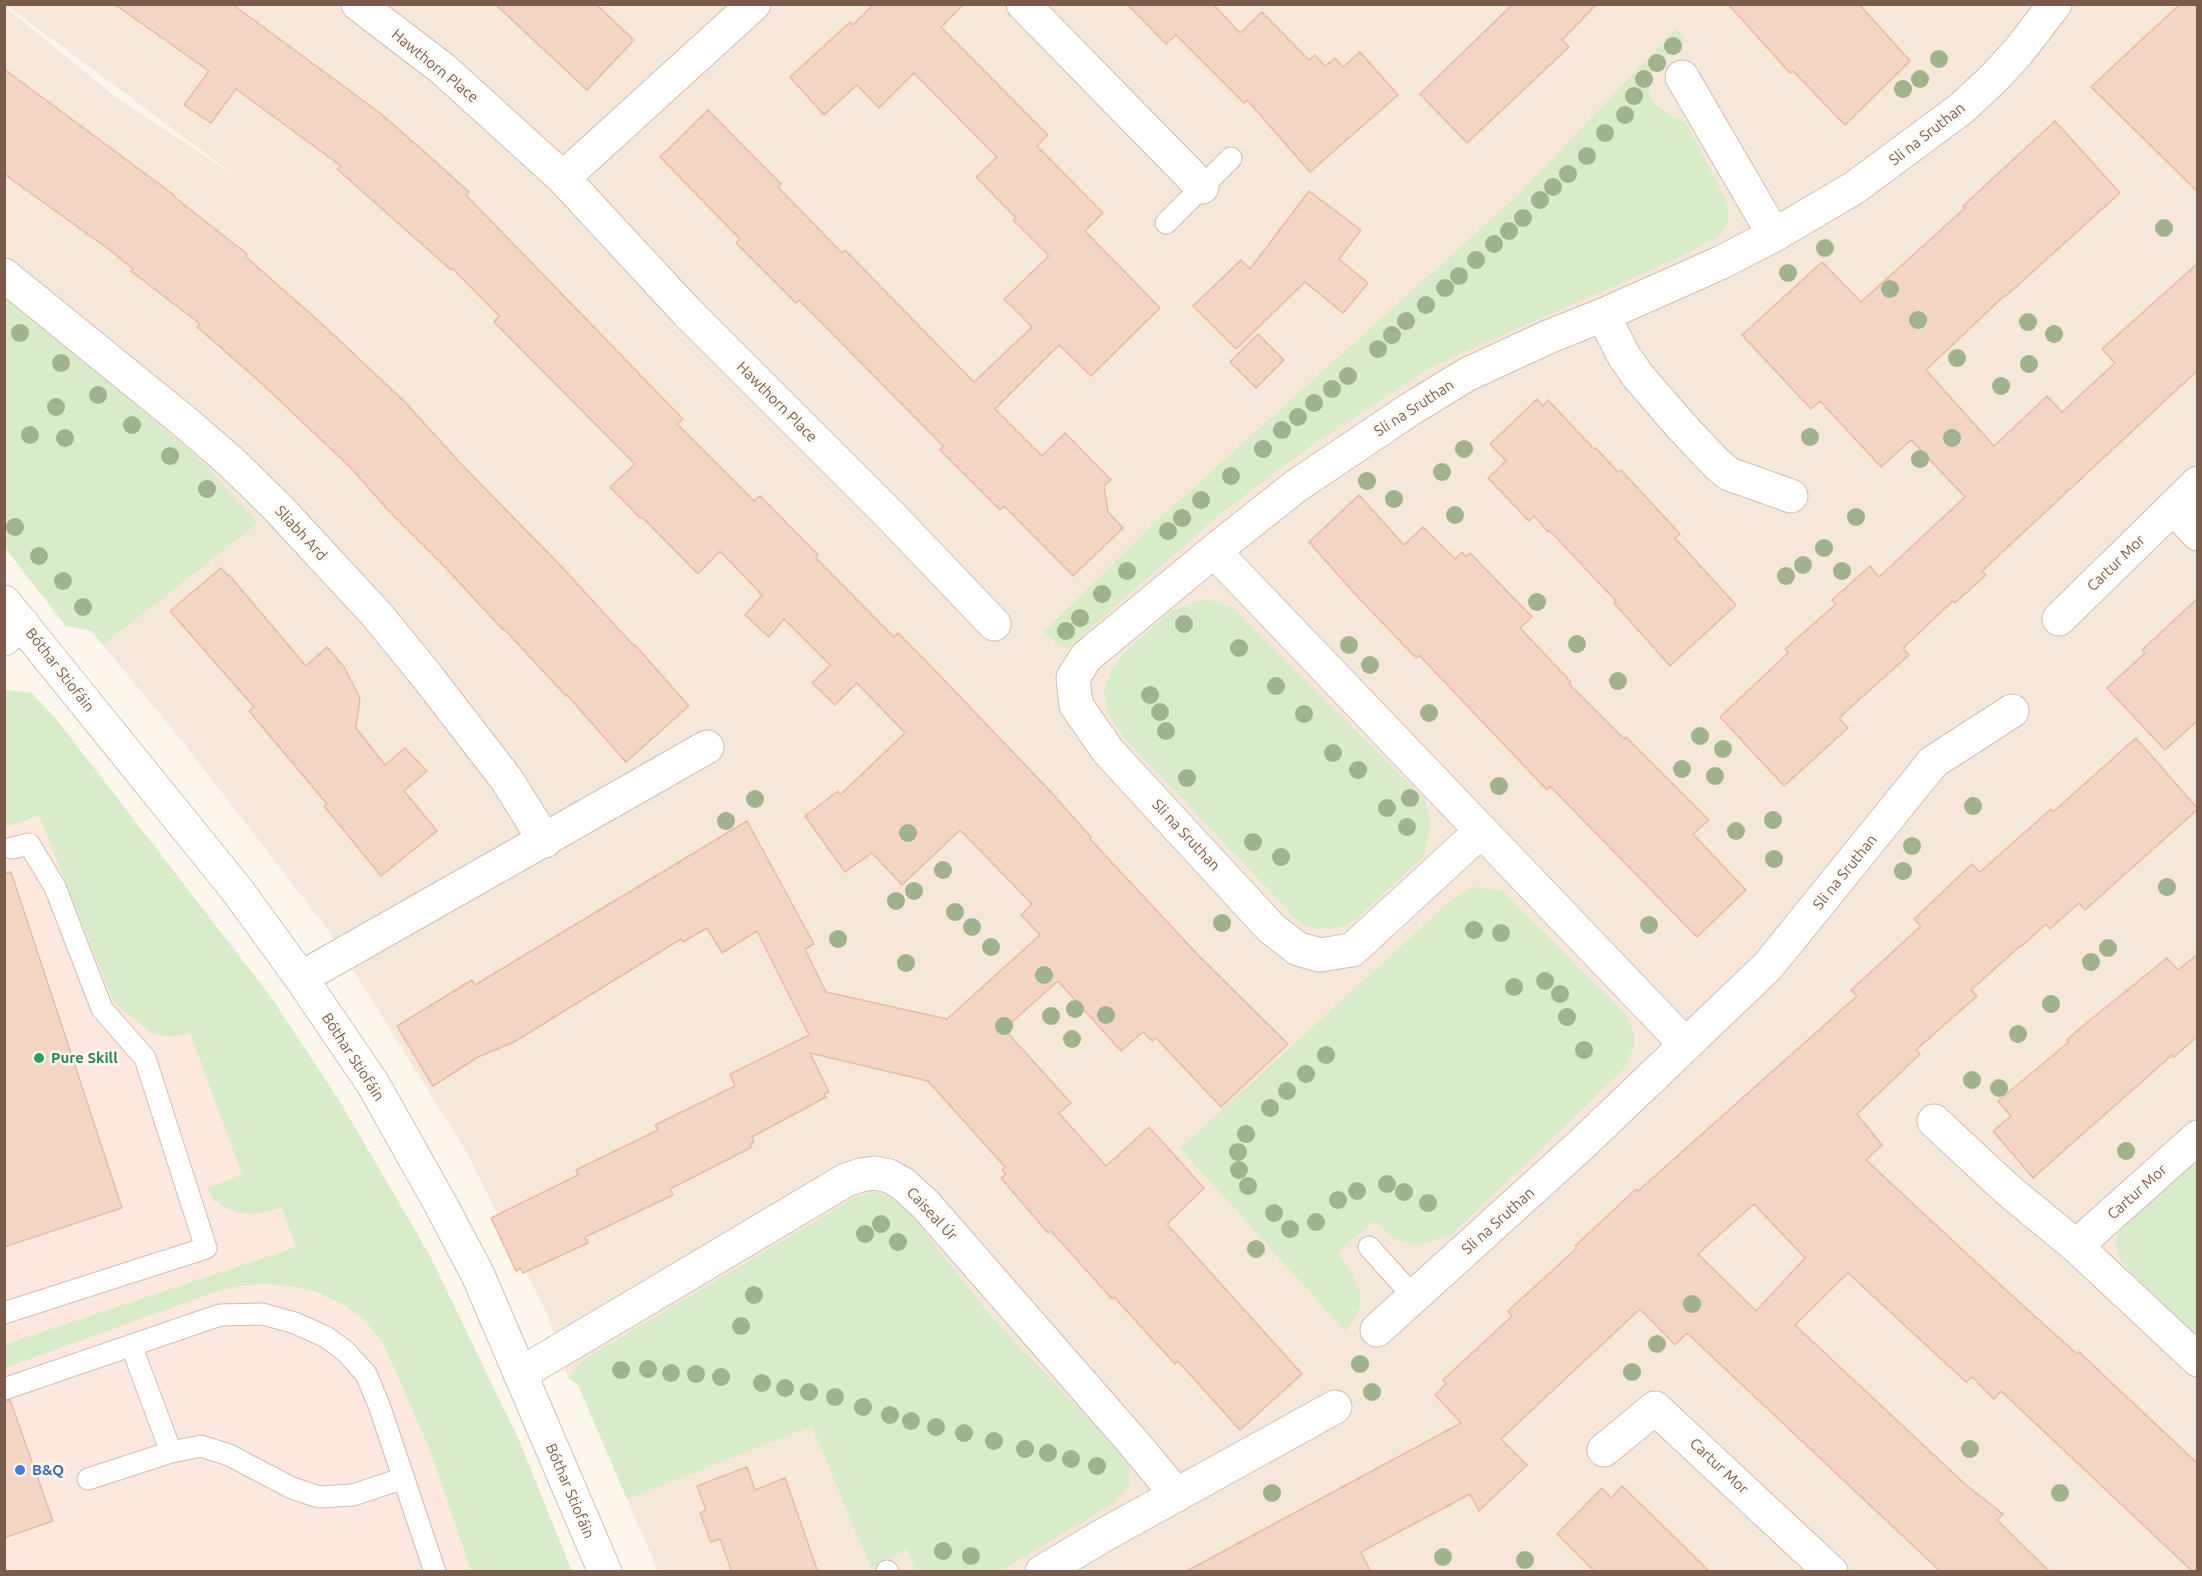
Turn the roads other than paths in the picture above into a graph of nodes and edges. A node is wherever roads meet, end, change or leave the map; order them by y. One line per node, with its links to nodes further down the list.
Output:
1 (358, 4): 7 (street, Hawthorn Place)
2 (754, 4): 7 (street)
3 (1023, 4): 8 (street)
4 (2055, 4): 10 (street, Sli na Sruthan)
5 (1682, 77): 10 (street)
6 (1231, 158): 8 (lane)
7 (563, 178): 20 (street, Hawthorn Place)
8 (1202, 187): 9 (lane)
9 (1166, 223)
10 (1774, 235): 12 (street, Sli na Sruthan)
11 (4, 275): 24 (street, Sliabh Ard)
12 (1603, 315): 14 (street); 17 (street, Sli na Sruthan)
13 (2198, 483): 15 (street, Cartur Mor)
14 (1791, 496)
15 (2173, 507): 16 (street); 18 (street, Cartur Mor)
16 (2198, 534)
17 (1214, 551): 23 (street); 23 (street, Sli na Sruthan)
18 (2059, 619)
19 (11, 622): 26 (street, Bóthar Stiofáin)
20 (994, 624)
21 (2012, 711): 27 (street, Sli na Sruthan)
22 (707, 747): 24 (street)
23 (1480, 832): 27 (street)
24 (545, 841): 26 (street)
25 (12, 848): 33 (lane)
26 (301, 978): 37 (street, Bóthar Stiofáin)
27 (1684, 1044): 32 (street, Sli na Sruthan)
28 (1934, 1121): 30 (street)
29 (2198, 1137): 30 (street, Cartur Mor)
30 (2076, 1246): 36 (street)
31 (1369, 1247): 32 (lane)
32 (1414, 1297): 34 (street, Sli na Sruthan)
33 (4, 1313)
34 (1377, 1330)
35 (131, 1345): 38 (lane); 41 (lane); 42 (lane)
36 (2198, 1360)
37 (520, 1374): 44 (street, Caiseal Úr); 46 (street, Bóthar Stiofáin)
38 (4, 1389)
39 (1335, 1407): 44 (street)
40 (1604, 1450): 48 (street, Cartur Mor)
41 (171, 1452): 42 (lane); 43 (lane)
42 (404, 1478): 45 (lane)
43 (88, 1479)
44 (1177, 1495): 47 (street)
45 (435, 1572)
46 (604, 1572)
47 (1042, 1572)
48 (1830, 1572)

